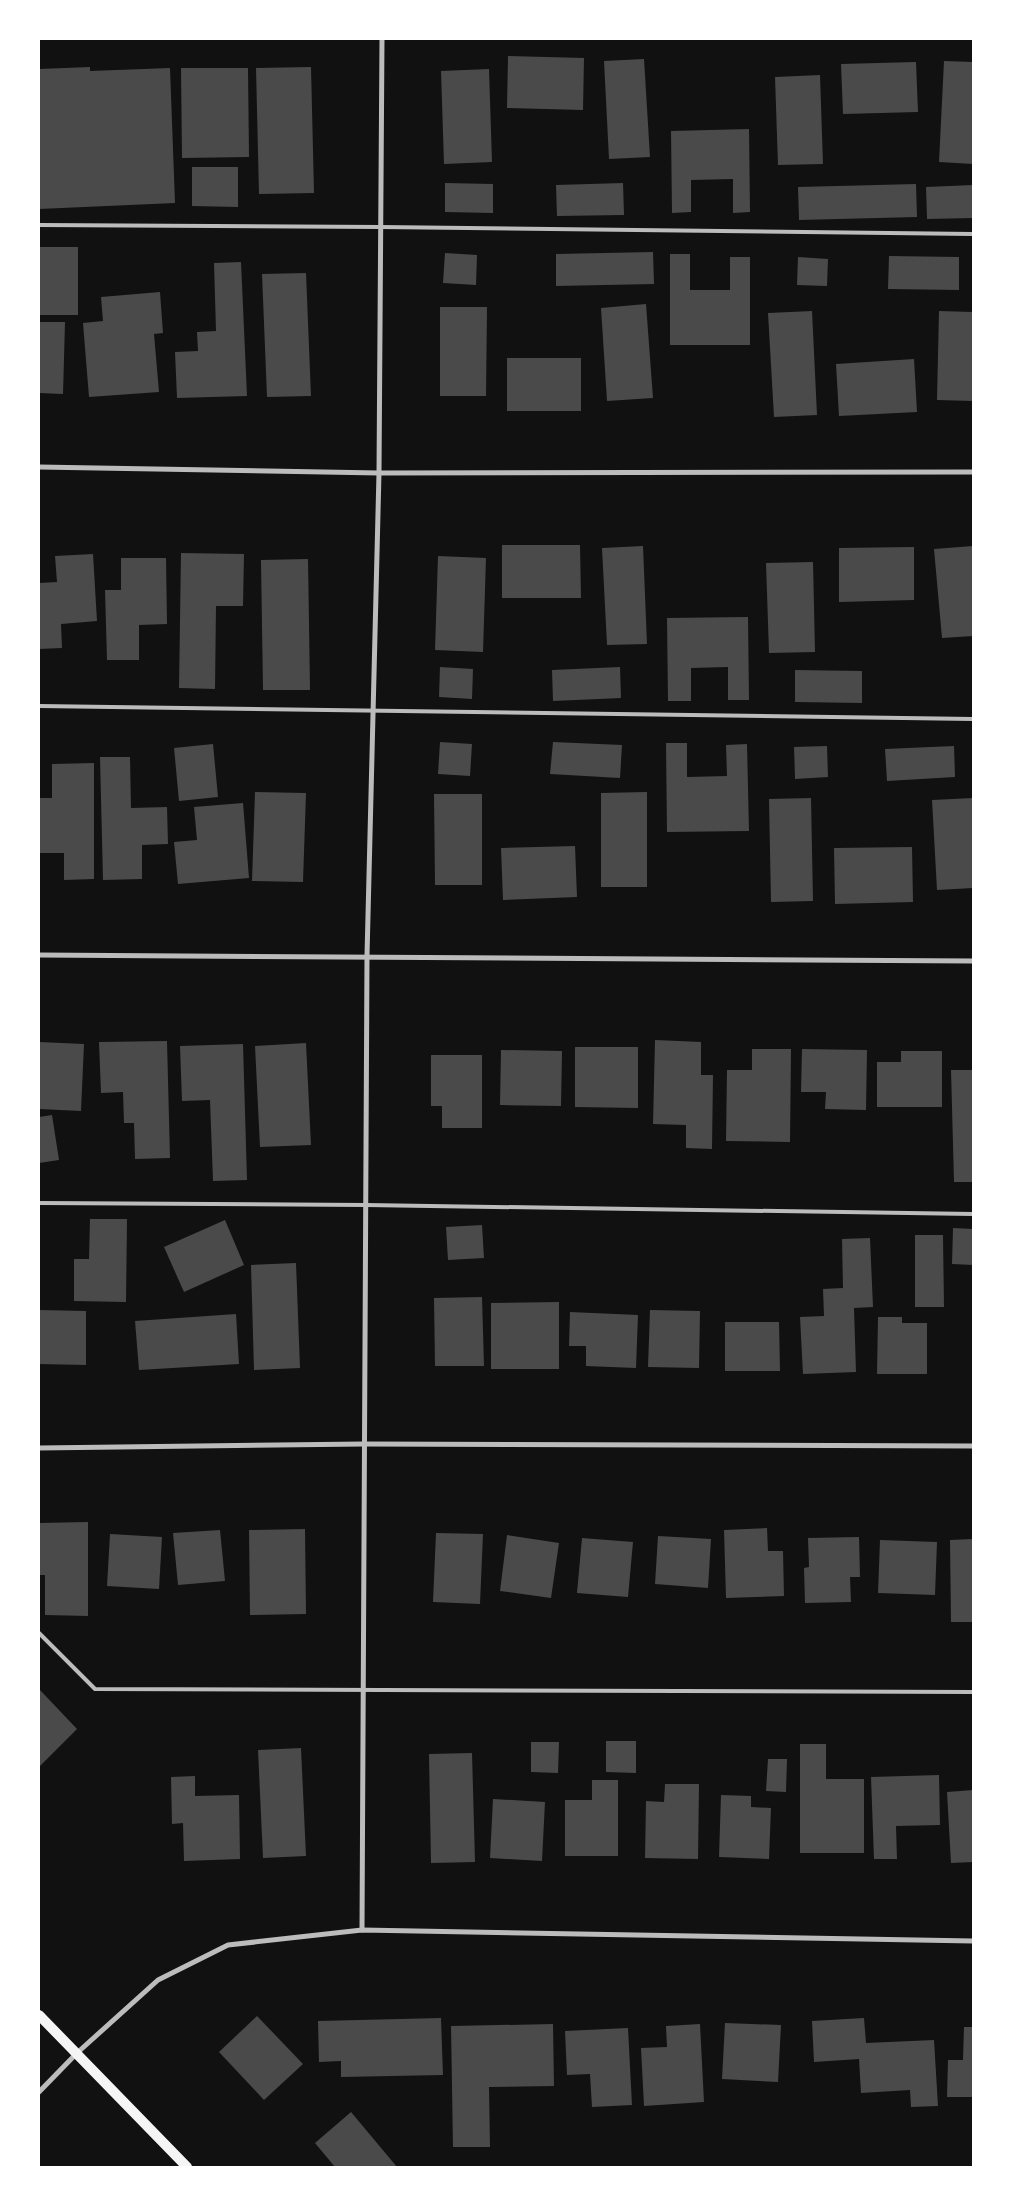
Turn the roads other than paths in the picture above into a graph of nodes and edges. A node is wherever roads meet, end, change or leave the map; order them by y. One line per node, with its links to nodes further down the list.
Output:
1 (382, 39): 3 (street)
2 (39, 225): 3 (lane)
3 (381, 226): 4 (lane); 7 (street)
4 (973, 234)
5 (39, 467): 7 (street)
6 (973, 472): 7 (street)
7 (379, 473): 9 (street)
8 (39, 706): 9 (lane)
9 (374, 710): 10 (lane); 12 (street)
10 (973, 719)
11 (39, 954): 12 (street)
12 (367, 956): 13 (street); 15 (street)
13 (973, 961)
14 (39, 1203): 15 (lane)
15 (366, 1205): 16 (lane); 17 (street)
16 (973, 1214)
17 (364, 1444): 18 (street); 19 (street); 21 (street)
18 (973, 1446)
19 (39, 1448)
20 (39, 1633): 21 (lane)
21 (364, 1691): 22 (lane); 23 (street)
22 (973, 1692)
23 (362, 1930): 24 (street); 26 (street)
24 (973, 1941)
25 (39, 2015): 26 (main road)
26 (77, 2053): 27 (street); 28 (main road)
27 (39, 2092)
28 (187, 2167)

